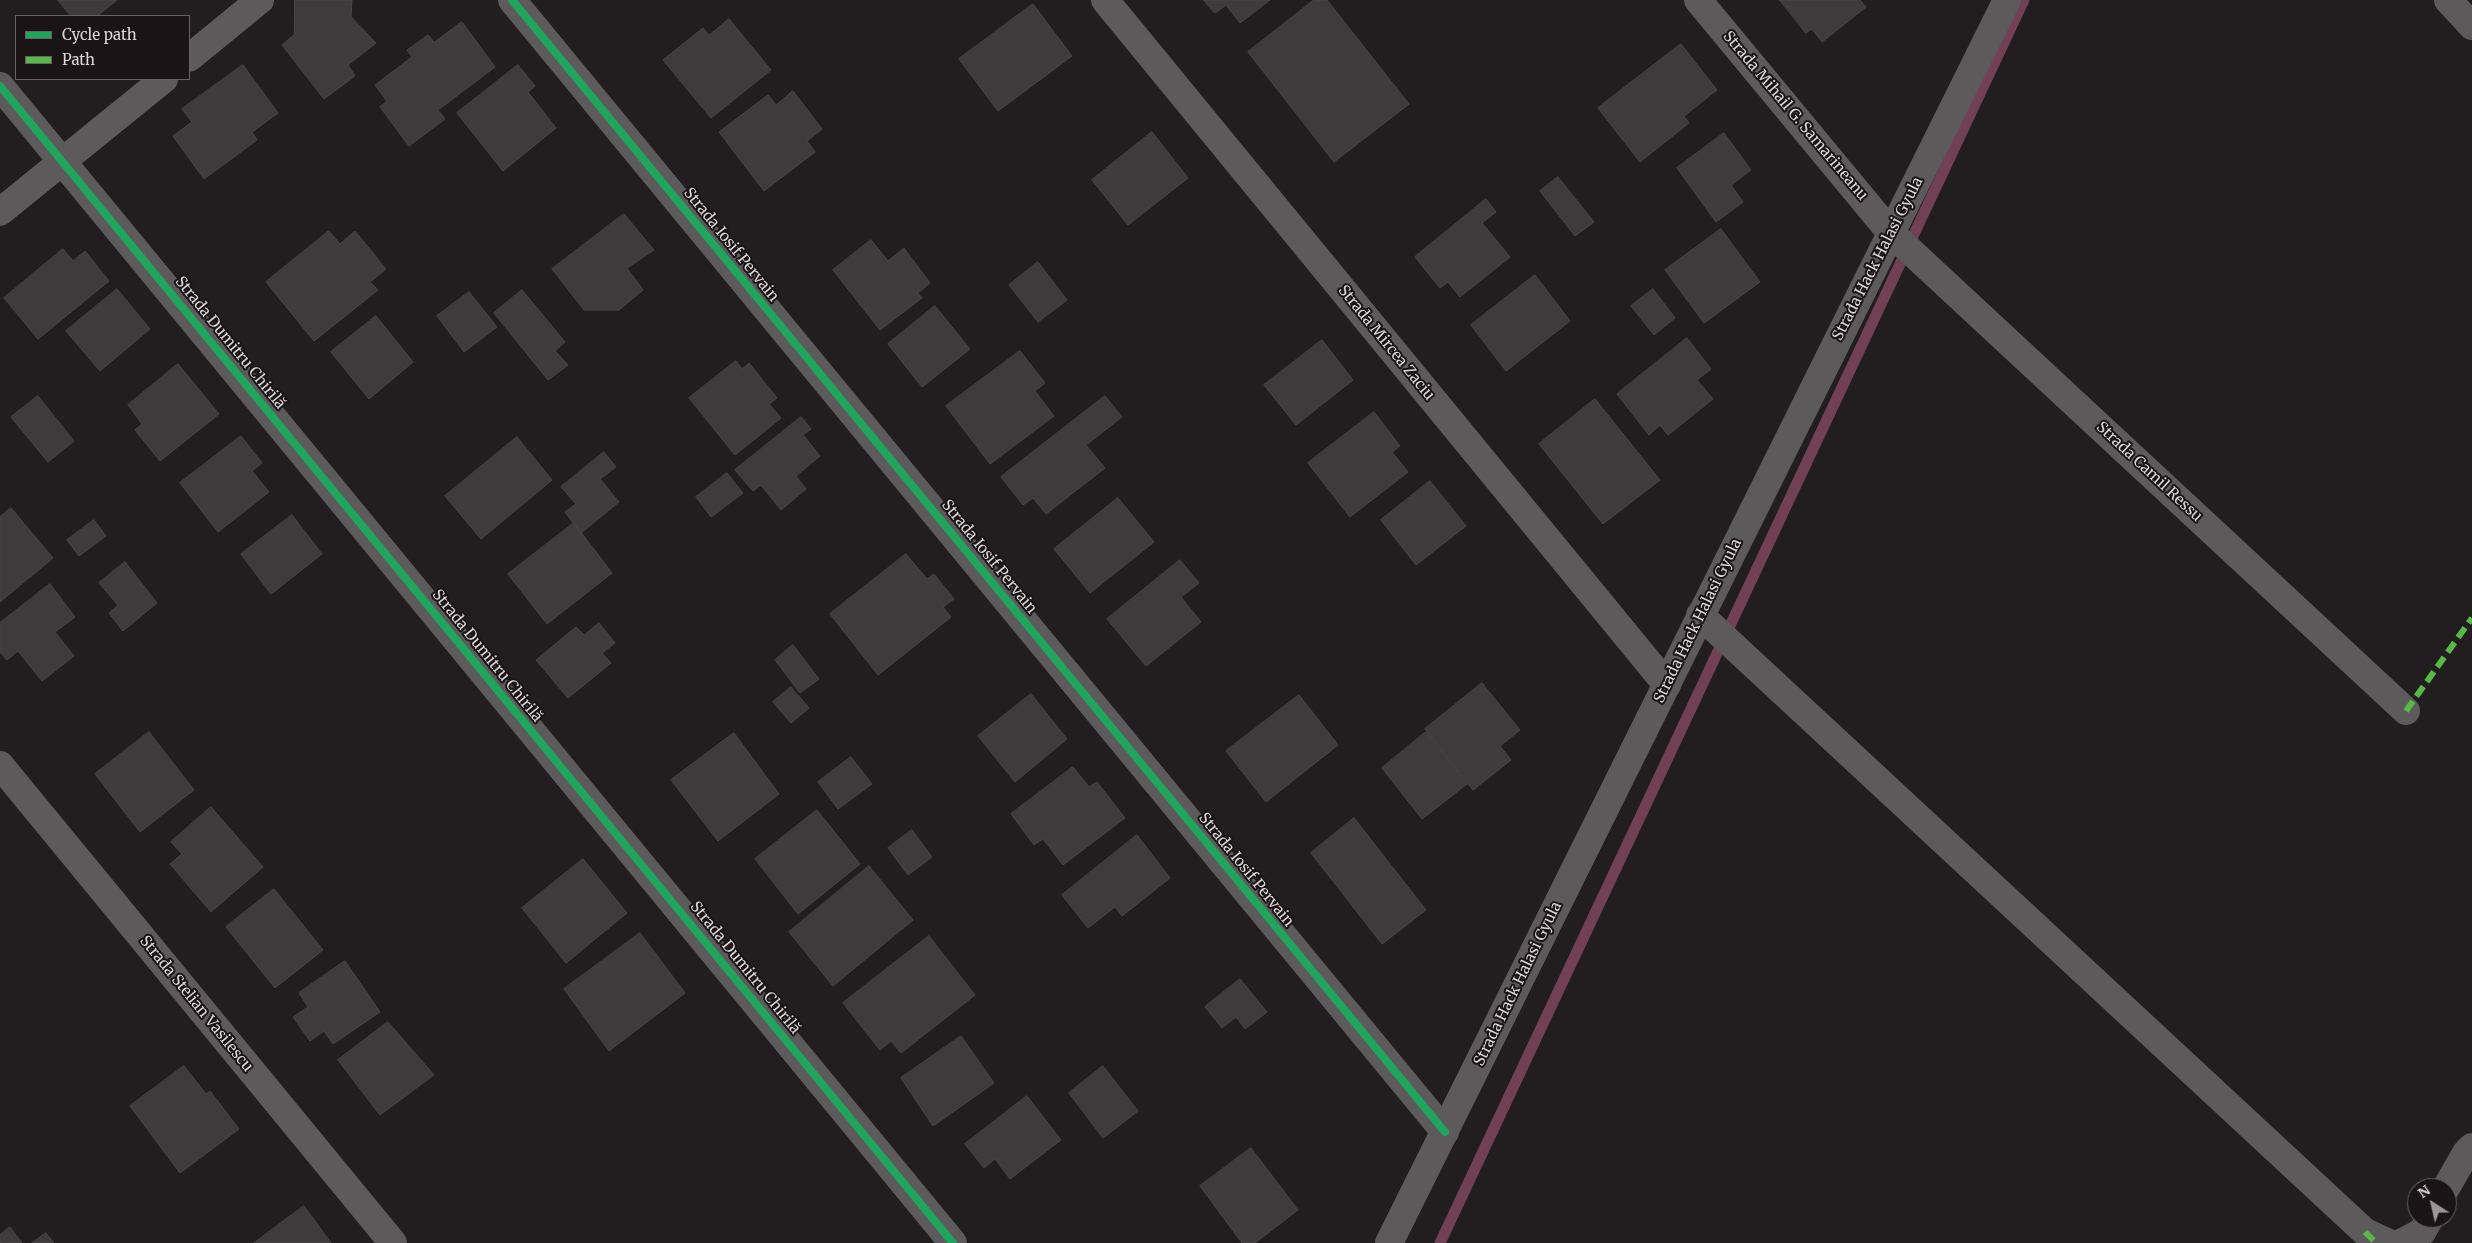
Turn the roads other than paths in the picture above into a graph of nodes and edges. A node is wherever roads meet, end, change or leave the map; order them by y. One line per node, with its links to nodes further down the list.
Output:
1 (260, 0): 8 (street)
2 (512, 0): 18 (street, Strada Iosif Pervain)
3 (1105, 0): 15 (street, Strada Mircea Zaciu)
4 (1698, 0): 13 (street, Strada Mihail G. Samarineanu)
5 (2007, 0): 13 (street, Strada Hack Halasi Gyula)
6 (2448, 0): 7 (street)
7 (2472, 26)
8 (190, 57)
9 (163, 80): 11 (street)
10 (0, 86): 11 (street, Strada Dumitru Chirilă)
11 (62, 162): 12 (street); 23 (street, Strada Dumitru Chirilă)
12 (0, 212)
13 (1891, 232): 14 (street, Strada Hack Halasi Gyula); 16 (street, Strada Camil Ressu)
14 (1700, 615): 15 (street, Strada Hack Halasi Gyula); 25 (street)
15 (1667, 685): 18 (street, Strada Hack Halasi Gyula)
16 (2406, 711)
17 (0, 765): 22 (street, Strada Stelian Vasilescu)
18 (1445, 1132): 24 (street, Strada Hack Halasi Gyula)
19 (2472, 1147): 20 (street)
20 (2452, 1178)
21 (2424, 1228): 26 (street)
22 (393, 1243)
23 (953, 1243)
24 (1389, 1243)
25 (2389, 1243)
26 (2401, 1243)

